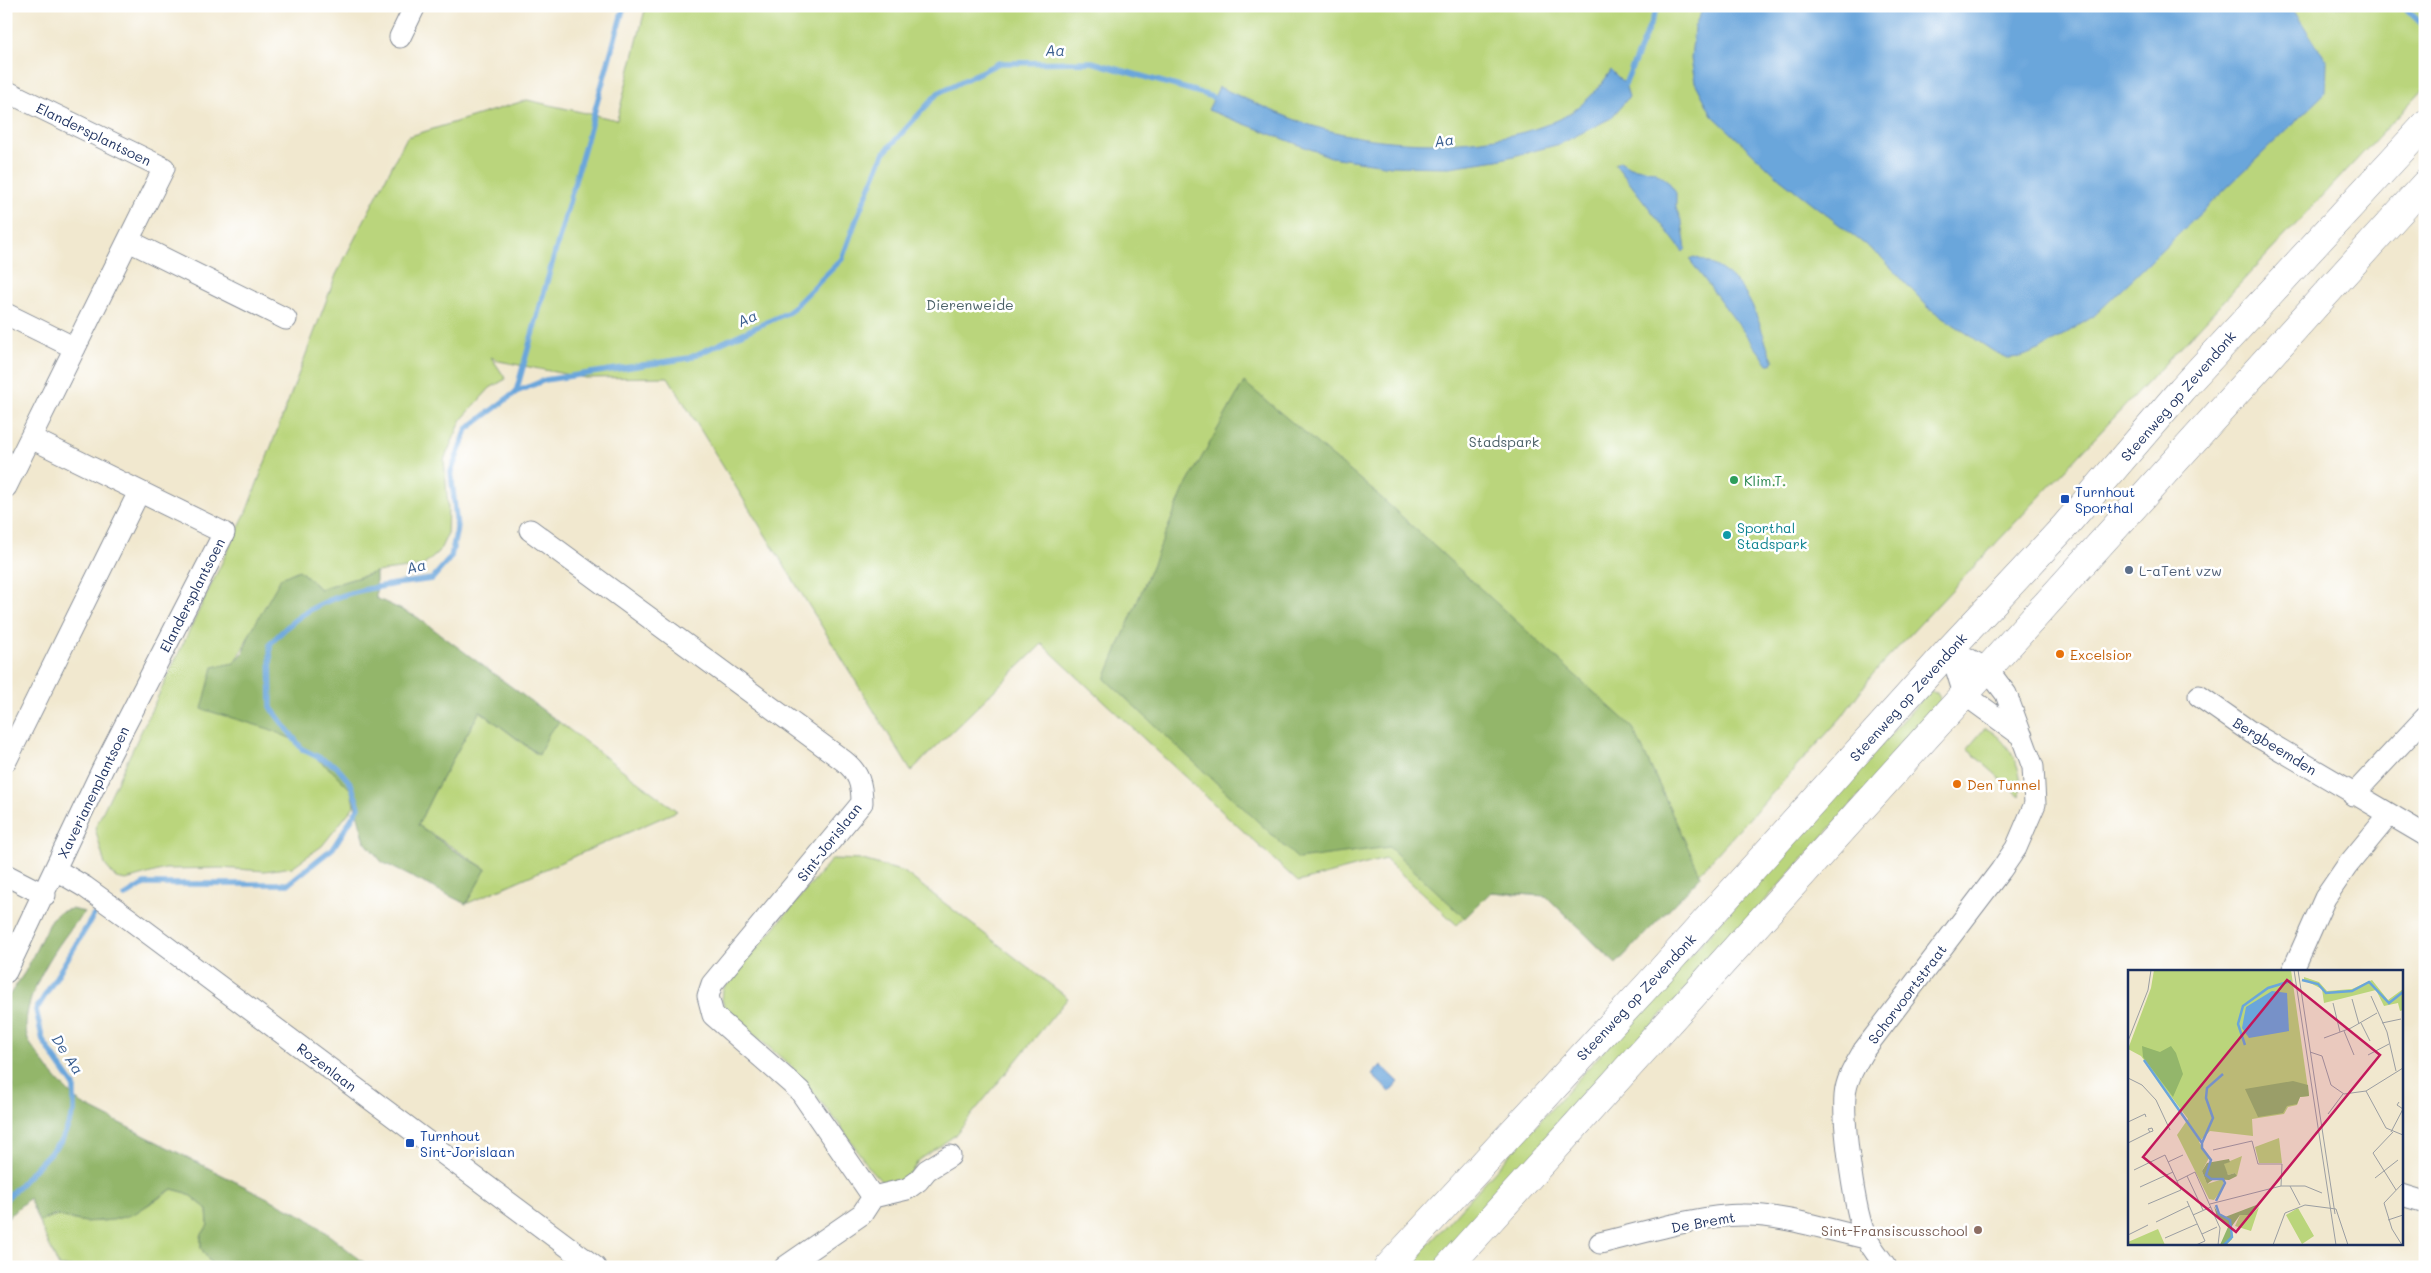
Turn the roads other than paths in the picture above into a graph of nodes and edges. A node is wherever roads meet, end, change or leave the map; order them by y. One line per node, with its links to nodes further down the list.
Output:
1 (414, 6): 2 (street)
2 (400, 36)
3 (6, 91): 6 (street, Elandersplantsoen)
4 (2425, 125): 14 (main road, Steenweg op Zevendonk)
5 (2425, 184): 15 (main road)
6 (129, 241): 8 (street); 9 (street, Elandersplantsoen)
7 (6, 314): 9 (street)
8 (286, 318)
9 (75, 348): 10 (street, Elandersplantsoen)
10 (31, 438): 11 (street, Elandersplantsoen); 12 (street, Elandersplantsoen)
11 (6, 487)
12 (139, 492): 18 (street, Elandersplantsoen); 21 (street)
13 (530, 530): 32 (street, Sint-Jorislaan)
14 (1950, 649): 15 (street, Schorvoortstraat); 16 (street); 38 (main road, Steenweg op Zevendonk)
15 (1987, 669): 16 (main road); 20 (street, Schorvoortstraat)
16 (1964, 694): 20 (street); 39 (main road)
17 (2199, 696): 22 (street, Bergbeemden)
18 (131, 714): 25 (street, Xaverianenplantsoen)
19 (2425, 718): 22 (street)
20 (2023, 736): 34 (street, Schorvoortstraat)
21 (6, 760)
22 (2353, 795): 23 (street, Bergbeemden)
23 (2390, 815): 24 (street, Bergbeemden); 28 (street)
24 (2425, 835)
25 (56, 870): 27 (street); 36 (street, Rozenlaan)
26 (6, 875): 27 (street)
27 (45, 895): 29 (street)
28 (2293, 970)
29 (6, 972)
30 (950, 1156): 32 (street)
31 (2404, 1196): 33 (street)
32 (873, 1197): 37 (street)
33 (2425, 1202)
34 (1866, 1238): 35 (street, De Bremt); 40 (street, Schorvoortstraat)
35 (1600, 1243)
36 (595, 1267)
37 (785, 1267)
38 (1388, 1267)
39 (1448, 1267)
40 (1886, 1267)

